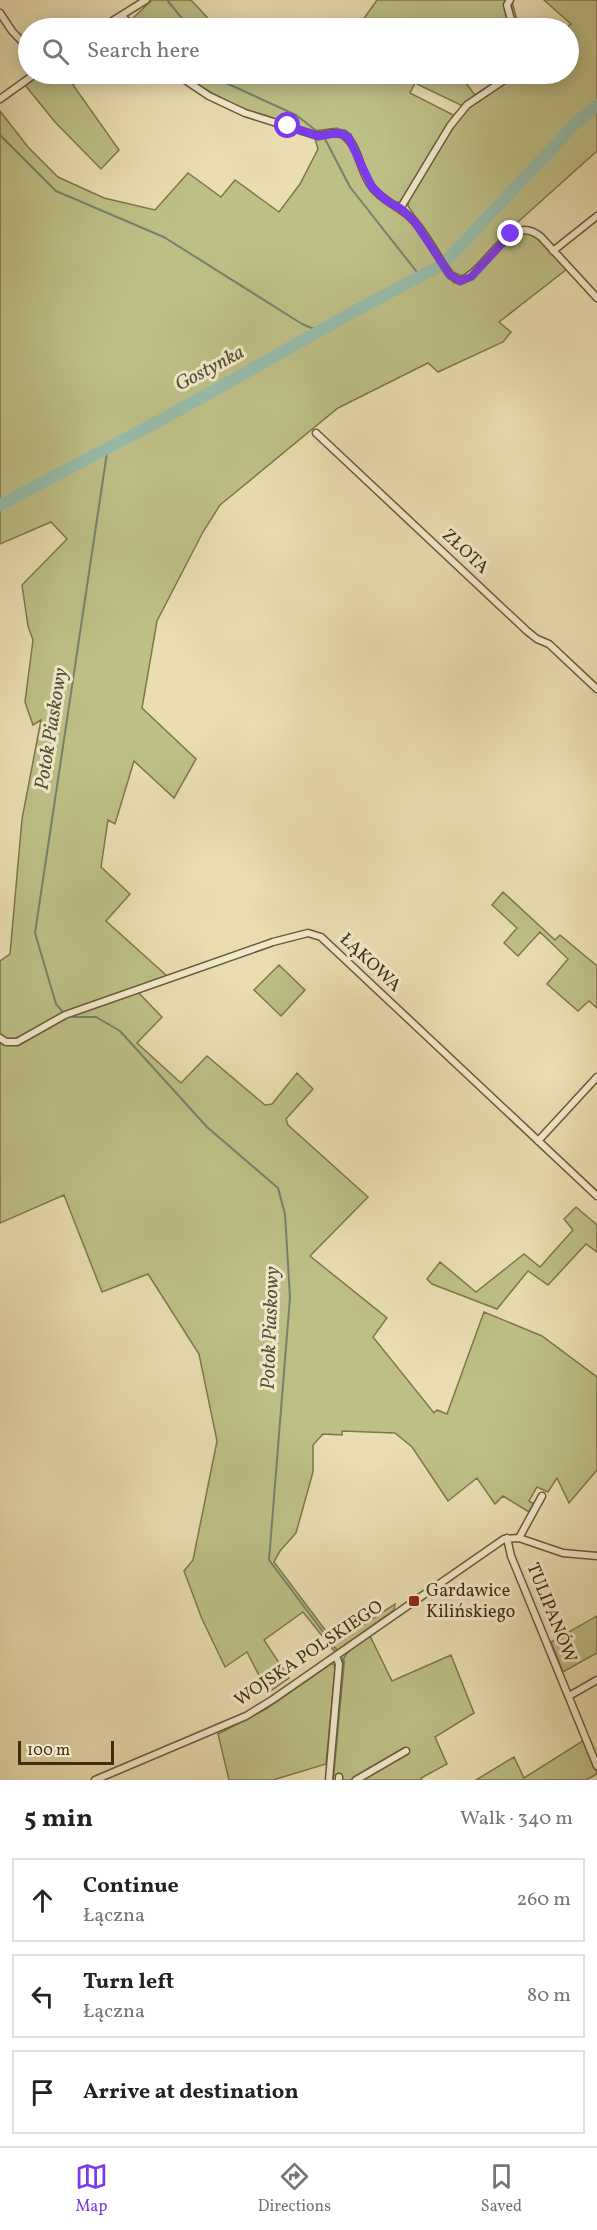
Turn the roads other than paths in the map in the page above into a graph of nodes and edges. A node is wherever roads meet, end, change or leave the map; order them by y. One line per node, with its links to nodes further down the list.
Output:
1 (146, 0): 4 (street)
2 (510, 0): 5 (street)
3 (0, 13): 6 (street)
4 (123, 17)
5 (511, 18)
6 (18, 37)
7 (21, 84): 10 (street)
8 (191, 84): 11 (street)
9 (498, 84): 11 (street)
10 (0, 99)
11 (400, 208): 13 (street)
12 (597, 216): 13 (street)
13 (554, 251): 14 (street)
14 (597, 298)
15 (316, 433): 16 (street, ZŁOTA)
16 (597, 689)
17 (0, 1038): 19 (street, ŁĄKOWA)
18 (597, 1077): 19 (street)
19 (538, 1141): 20 (street, ŁĄKOWA)
20 (597, 1196)
21 (542, 1496): 23 (street)
22 (507, 1538): 23 (street); 25 (street, WOJSKA POLSKIEGO); 27 (street, TULIPANÓW)
23 (519, 1538): 24 (street)
24 (597, 1556)
25 (336, 1656): 30 (street, WOJSKA POLSKIEGO); 31 (street)
26 (597, 1680): 27 (street)
27 (569, 1696): 29 (street, TULIPANÓW)
28 (406, 1751): 32 (street)
29 (597, 1766)
30 (95, 1780)
31 (329, 1780)
32 (356, 1780)

